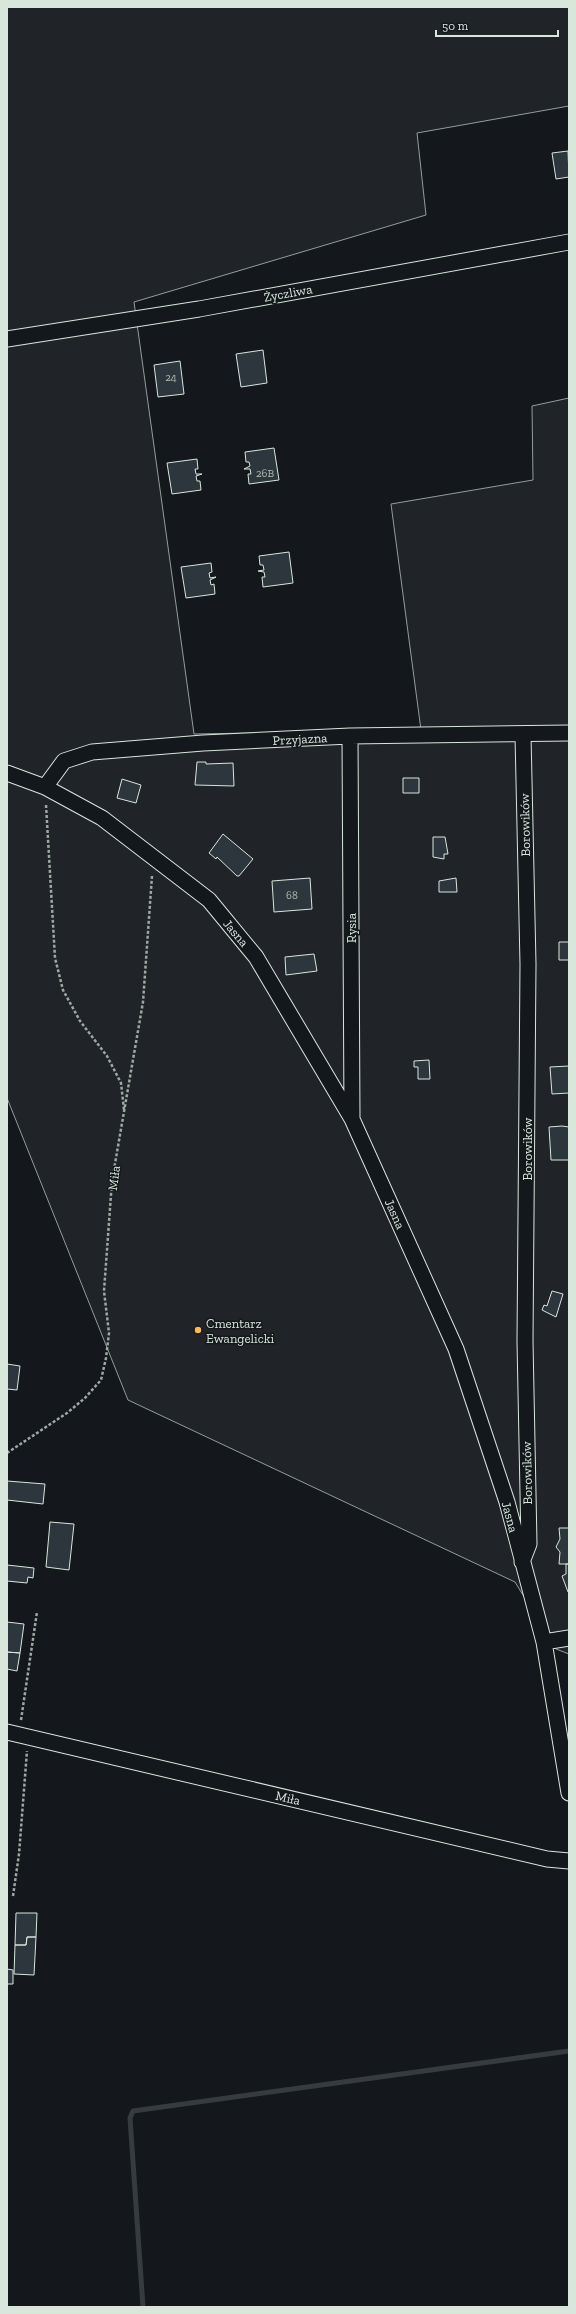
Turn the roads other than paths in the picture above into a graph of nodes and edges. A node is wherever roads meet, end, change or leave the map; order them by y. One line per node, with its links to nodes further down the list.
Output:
1 (569, 242): 2 (street, Życzliwa)
2 (7, 339)
3 (569, 733): 4 (street, Przyjazna)
4 (523, 735): 5 (street, Przyjazna); 9 (street, Borowików)
5 (350, 736): 7 (street, Przyjazna); 8 (street, Rysia)
6 (7, 773): 7 (street, Jasna)
7 (44, 787): 8 (street, Jasna)
8 (352, 1119): 9 (street, Jasna)
9 (522, 1562): 11 (street, Jasna)
10 (569, 1638): 11 (street)
11 (544, 1642): 13 (street, Jasna)
12 (18, 1734): 14 (street, Miła)
13 (569, 1793)
14 (569, 1862)

